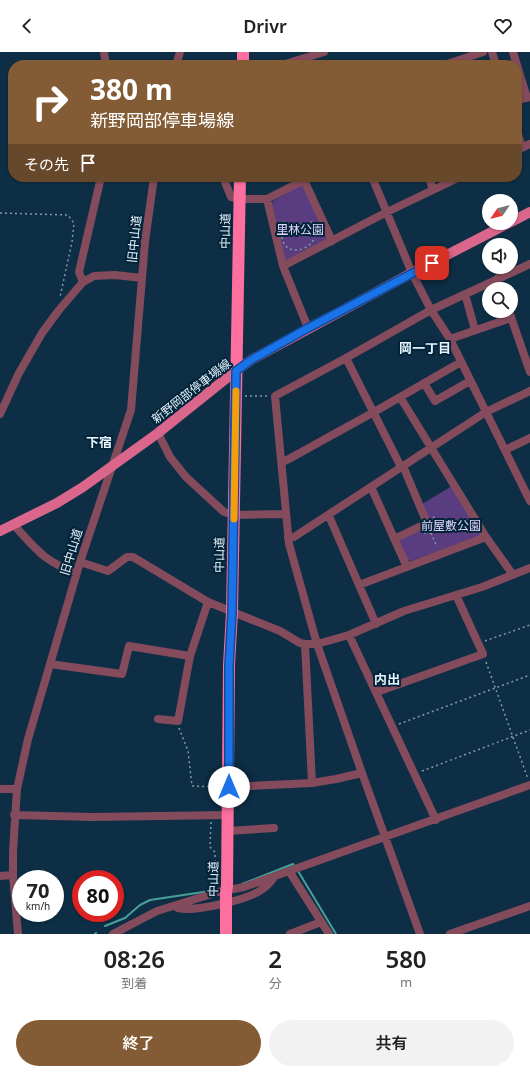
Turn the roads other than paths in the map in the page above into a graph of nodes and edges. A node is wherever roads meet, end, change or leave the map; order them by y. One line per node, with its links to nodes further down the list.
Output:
1 (324, 52): 3 (street)
2 (483, 52): 4 (street)
3 (298, 56)
4 (460, 60)
5 (522, 76): 6 (street)
6 (529, 97)
7 (100, 182): 29 (street)
8 (153, 182): 27 (street, 旧中山道)
9 (225, 182): 17 (street)
10 (240, 182): 17 (highway, 中山道)
11 (299, 182): 18 (street)
12 (309, 182): 23 (street)
13 (374, 182): 19 (street)
14 (431, 182): 16 (street)
15 (450, 182): 16 (street)
16 (433, 190): 19 (street)
17 (240, 199): 18 (street); 40 (highway, 中山道)
18 (267, 199): 25 (street)
19 (387, 212): 23 (street); 26 (street)
20 (530, 212): 21 (main road, 新野岡部停車場線)
21 (518, 218)
22 (494, 230): 26 (main road, 新野岡部停車場線)
23 (332, 241): 25 (street)
24 (530, 264): 28 (street)
25 (283, 266): 35 (street)
26 (412, 272): 32 (street); 35 (main road, 新野岡部停車場線)
27 (142, 278): 29 (street); 54 (street, 旧中山道)
28 (498, 278): 30 (street); 31 (street)
29 (83, 282): 48 (street)
30 (499, 282)
31 (465, 294): 32 (street); 36 (street)
32 (431, 310): 37 (street); 38 (street)
33 (501, 318): 36 (street)
34 (511, 318): 41 (street)
35 (308, 328): 40 (main road, 新野岡部停車場線)
36 (475, 330): 37 (street)
37 (450, 339): 39 (street)
38 (346, 358): 46 (street); 53 (street)
39 (461, 362): 42 (street); 43 (street)
40 (236, 371): 49 (main road, 新野岡部停車場線); 59 (highway, 中山道)
41 (530, 372)
42 (470, 381): 43 (street); 47 (street)
43 (424, 383): 45 (street)
44 (530, 391): 47 (street)
45 (400, 397): 46 (street); 51 (street)
46 (374, 412): 53 (street); 55 (street)
47 (486, 412): 51 (street); 52 (street)
48 (0, 414)
49 (158, 434): 54 (main road, 新野岡部停車場線); 59 (street)
50 (530, 438): 52 (street)
51 (430, 448): 55 (street); 63 (street)
52 (504, 450): 57 (street)
53 (282, 462): 58 (street)
54 (114, 464): 61 (main road, 新野岡部停車場線); 66 (street, 旧中山道)
55 (402, 466): 56 (street); 65 (street)
56 (371, 487): 60 (street); 65 (street)
57 (530, 502)
58 (286, 514): 59 (street); 64 (street)
59 (234, 515): 74 (highway, 中山道)
60 (329, 516): 64 (street); 71 (street)
61 (13, 524): 62 (main road, 新野岡部停車場線); 69 (street)
62 (0, 531)
63 (486, 537): 67 (street); 70 (street)
64 (288, 538): 78 (street)
65 (394, 539): 67 (street)
66 (80, 562): 69 (street, 旧中山道); 73 (street)
67 (407, 567): 71 (street)
68 (530, 568): 70 (street)
69 (77, 572): 80 (street, 旧中山道)
70 (513, 574): 72 (street)
71 (359, 585): 75 (street)
72 (456, 595): 75 (street); 81 (street)
73 (208, 602): 74 (street); 79 (street)
74 (232, 612): 77 (street); 86 (highway, 中山道)
75 (376, 624): 76 (street)
76 (349, 635): 78 (street); 81 (street)
77 (305, 644): 78 (street); 84 (street)
78 (317, 644): 83 (street)
79 (190, 656): 80 (street); 82 (street)
80 (50, 664): 88 (street, 旧中山道)
81 (377, 692): 91 (street)
82 (158, 719)
83 (362, 773): 84 (street); 94 (street)
84 (312, 783): 86 (street)
85 (530, 785): 91 (street)
86 (229, 787): 90 (highway, 中山道)
87 (0, 789): 88 (street)
88 (17, 789): 89 (street, 旧中山道)
89 (14, 815): 90 (street); 95 (street, 旧中山道)
90 (228, 815): 93 (highway, 中山道)
91 (436, 820): 94 (street)
92 (274, 828): 93 (street)
93 (228, 831): 100 (highway, 中山道)
94 (386, 836): 96 (street); 110 (street)
95 (13, 870)
96 (289, 871): 99 (street); 104 (street)
97 (12, 875): 98 (street)
98 (0, 876)
99 (275, 876): 100 (street); 102 (street)
100 (224, 891): 102 (street); 107 (highway, 中山道)
101 (530, 906): 111 (street)
102 (174, 907): 106 (street)
103 (17, 922): 105 (street, 旧中山道)
104 (321, 922): 108 (street); 109 (street)
105 (18, 934)
106 (113, 934)
107 (226, 934)
108 (290, 934)
109 (329, 934)
110 (420, 934)
111 (450, 934)

